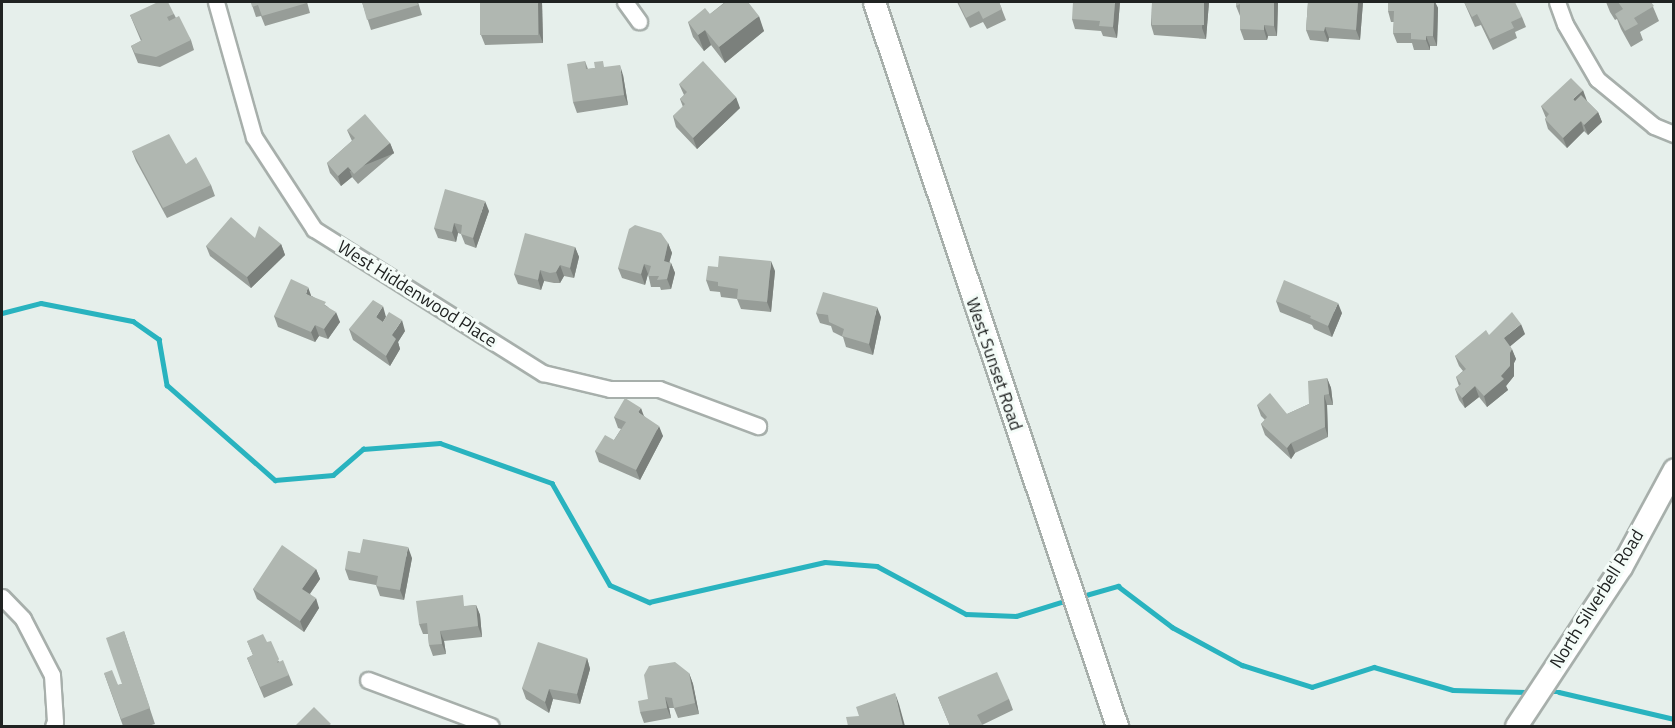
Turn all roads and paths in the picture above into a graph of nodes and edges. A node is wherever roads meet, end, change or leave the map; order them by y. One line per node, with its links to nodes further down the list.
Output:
1 (216, 2): 7 (street, West Hiddenwood Place)
2 (625, 2): 5 (street)
3 (874, 2): 13 (street, West Sunset Road)
4 (1557, 2): 6 (street)
5 (639, 21)
6 (1674, 134)
7 (758, 426)
8 (1674, 469): 14 (street, North Silverbell Road)
9 (2, 597): 11 (street)
10 (368, 680): 12 (street)
11 (53, 726)
12 (491, 726)
13 (1117, 726)
14 (1516, 726)

